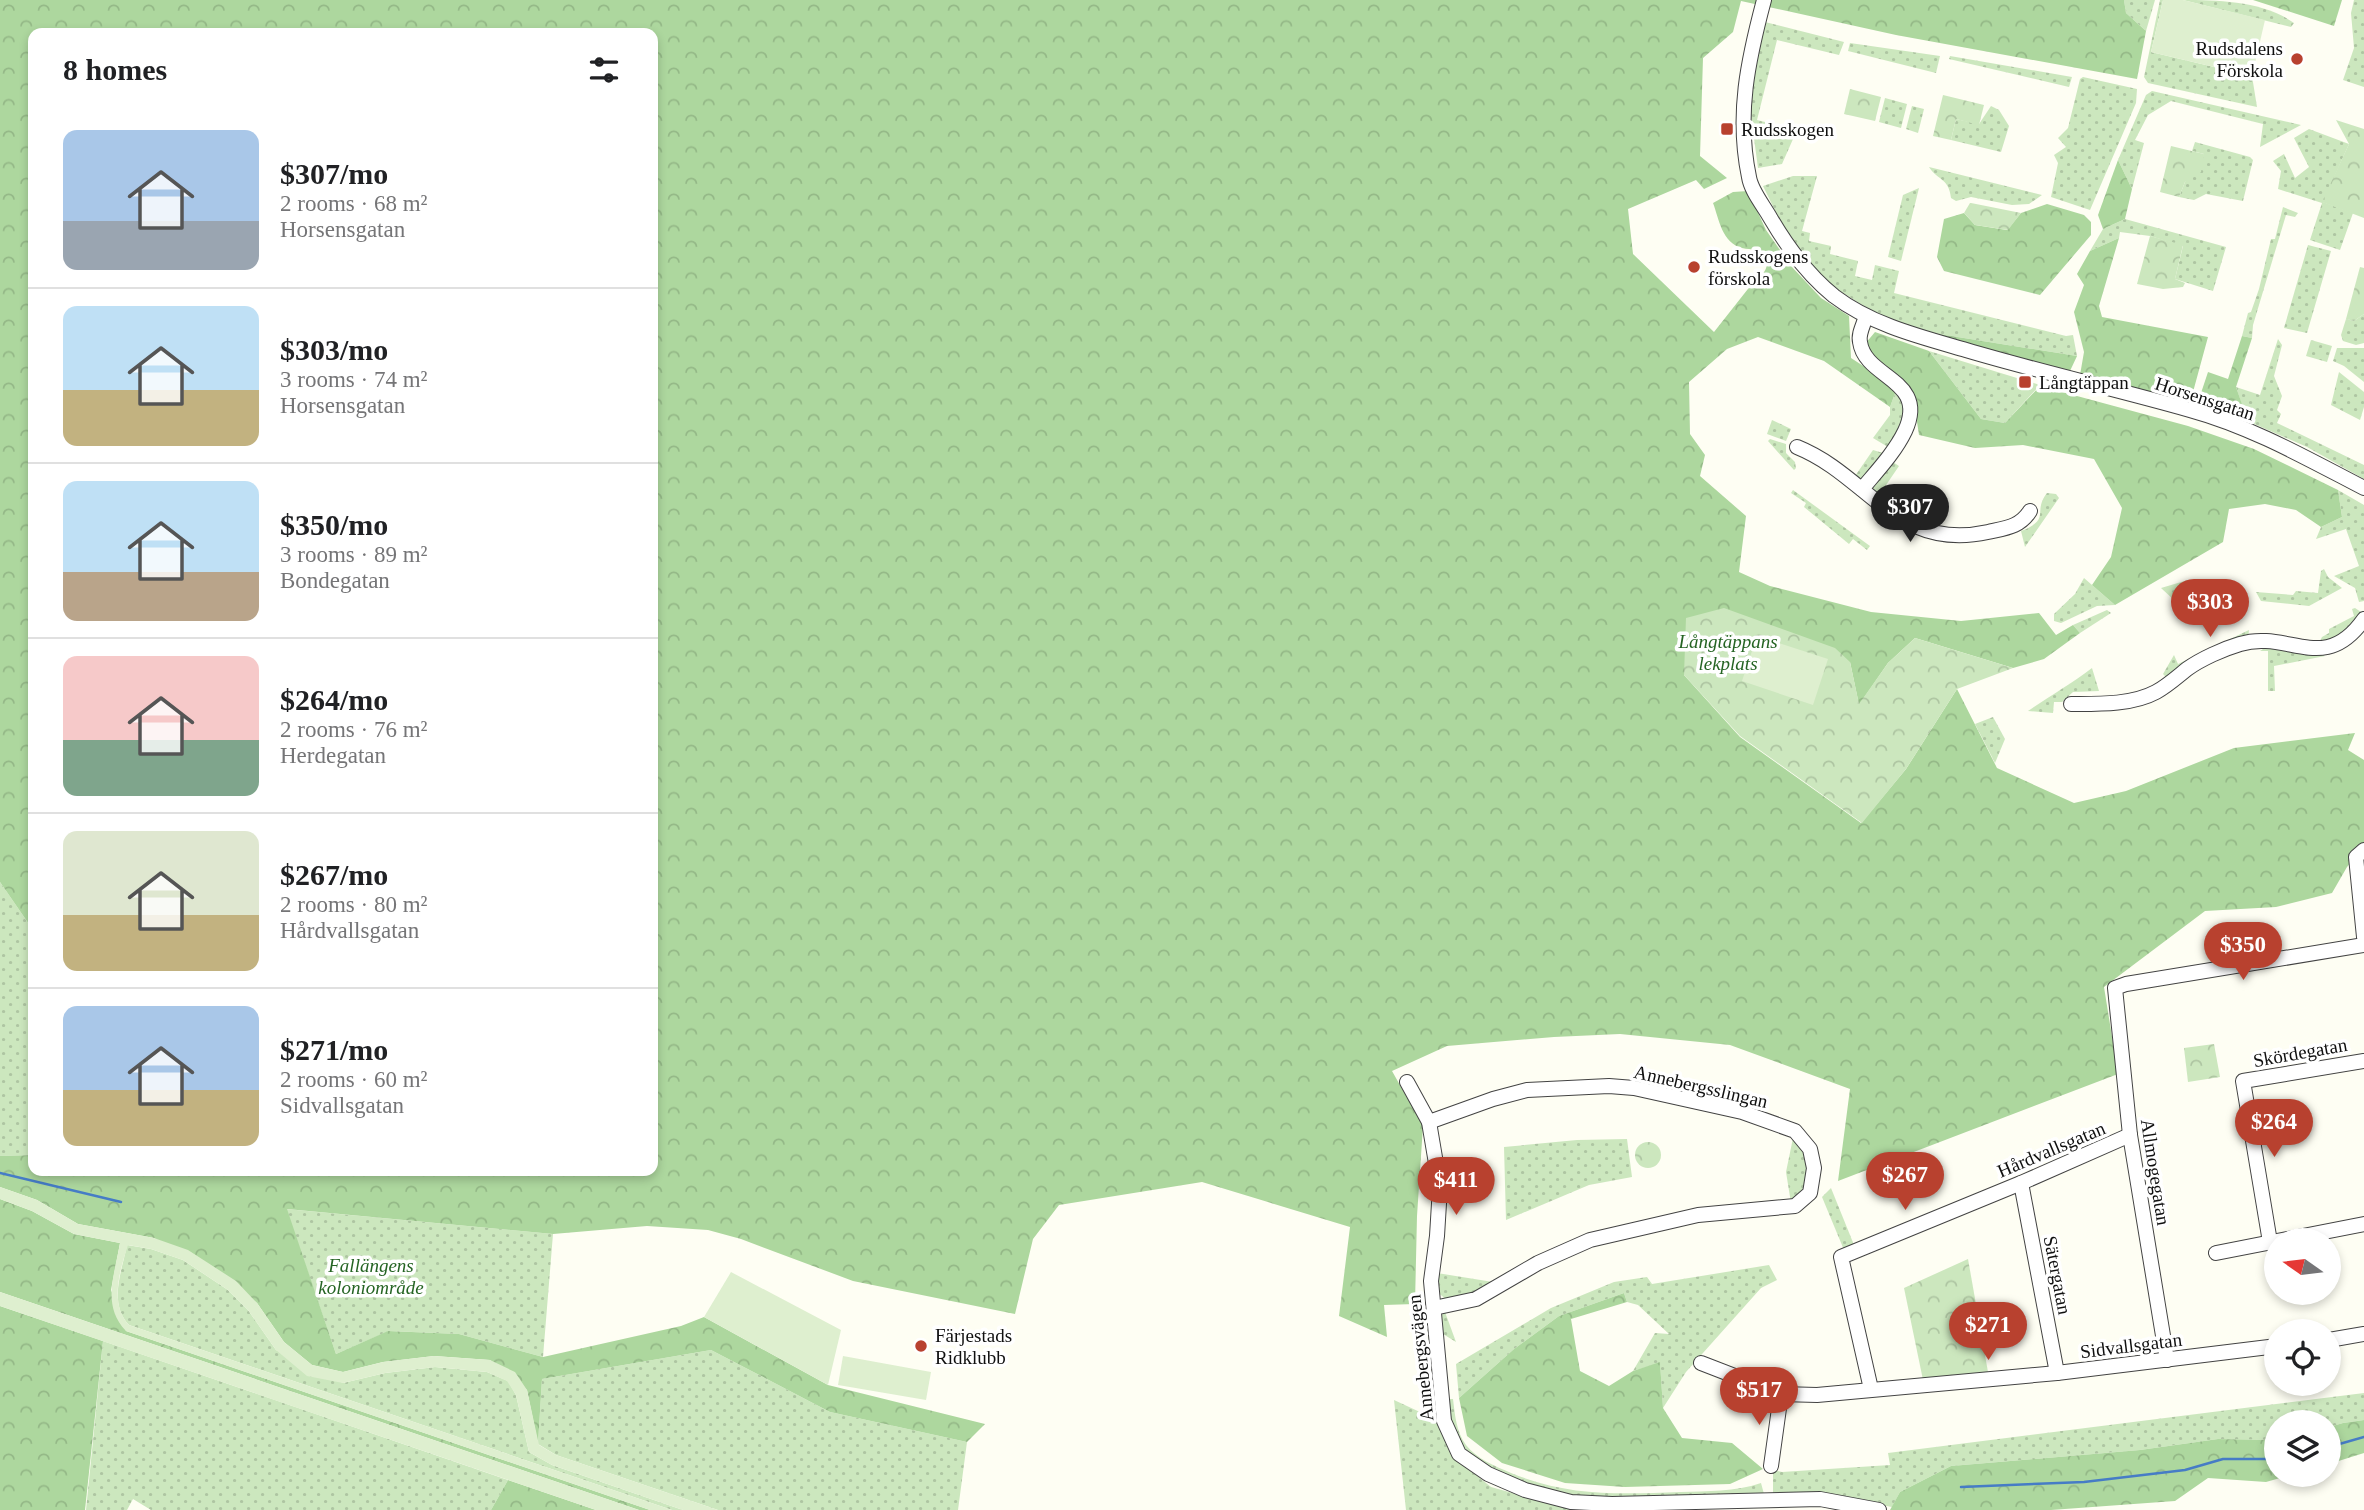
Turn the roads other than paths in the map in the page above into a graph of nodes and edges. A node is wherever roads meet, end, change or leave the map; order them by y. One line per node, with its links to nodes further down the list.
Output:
1 (1764, 0): 2 (street, Horsensgatan)
2 (1866, 316): 4 (street, Horsensgatan); 5 (street)
3 (1797, 447): 5 (street)
4 (2364, 488)
5 (1862, 489): 6 (street)
6 (2031, 511)
7 (2364, 619): 8 (street)
8 (2071, 704)
9 (2360, 853): 10 (street)
10 (2364, 937)
11 (2364, 945): 15 (street, Allmogegatan)
12 (2364, 1061): 18 (street, Skördegatan)
13 (1407, 1082): 14 (street, Annebergsvägen)
14 (1429, 1122): 22 (street, Annebergsvägen); 22 (street, Annebergsslingan)
15 (2130, 1135): 16 (street, Hårdvallsgatan); 26 (street, Allmogegatan)
16 (2021, 1183): 28 (street, Sätergatan); 29 (street, Hårdvallsgatan)
17 (2364, 1224): 19 (street)
18 (2268, 1228)
19 (2342, 1228)
20 (2264, 1243): 21 (street)
21 (2216, 1252)
22 (1434, 1308): 32 (street, Annebergsvägen)
23 (2364, 1334): 24 (street)
24 (2341, 1338)
25 (2264, 1348): 26 (street, Sidvallsgatan)
26 (2167, 1360): 28 (street, Sidvallsgatan)
27 (1700, 1363): 30 (street, Sidvallsgatan)
28 (2057, 1373): 29 (street, Sidvallsgatan)
29 (1871, 1390): 30 (street, Sidvallsgatan)
30 (1781, 1394): 31 (street)
31 (1771, 1465)
32 (1879, 1510)

